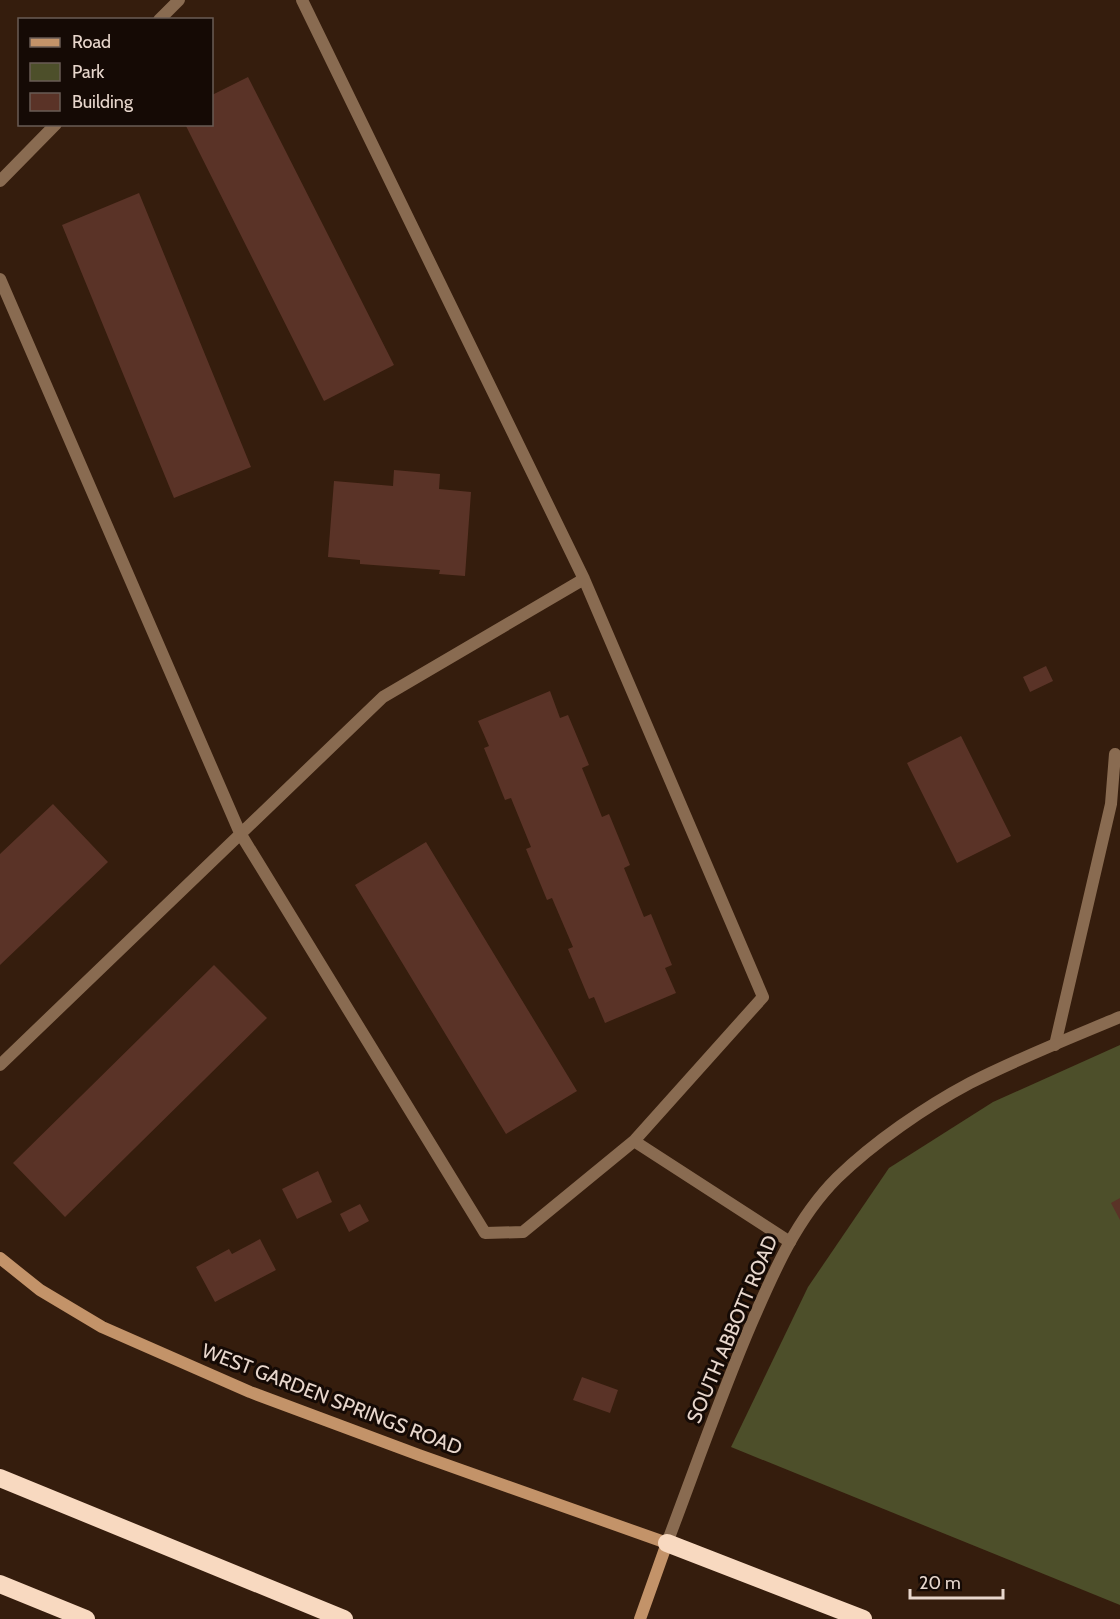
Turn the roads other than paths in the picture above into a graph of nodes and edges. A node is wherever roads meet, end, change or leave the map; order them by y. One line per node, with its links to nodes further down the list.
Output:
1 (178, 0): 3 (street)
2 (302, 0): 7 (street)
3 (161, 18)
4 (54, 126): 5 (street)
5 (0, 181)
6 (0, 279): 9 (street)
7 (584, 579): 9 (street); 13 (street)
8 (1115, 754): 11 (street)
9 (240, 833): 12 (street); 13 (street)
10 (1120, 1017): 11 (street, SOUTH ABBOTT ROAD)
11 (1055, 1045): 14 (street, SOUTH ABBOTT ROAD)
12 (0, 1065)
13 (634, 1141): 14 (street)
14 (790, 1242): 17 (street, SOUTH ABBOTT ROAD)
15 (0, 1258): 17 (street, WEST GARDEN SPRINGS ROAD)
16 (0, 1478): 20 (highway)
17 (667, 1543): 21 (street); 22 (highway)
18 (0, 1584): 19 (highway)
19 (86, 1619)
20 (344, 1619)
21 (640, 1619)
22 (863, 1619)

